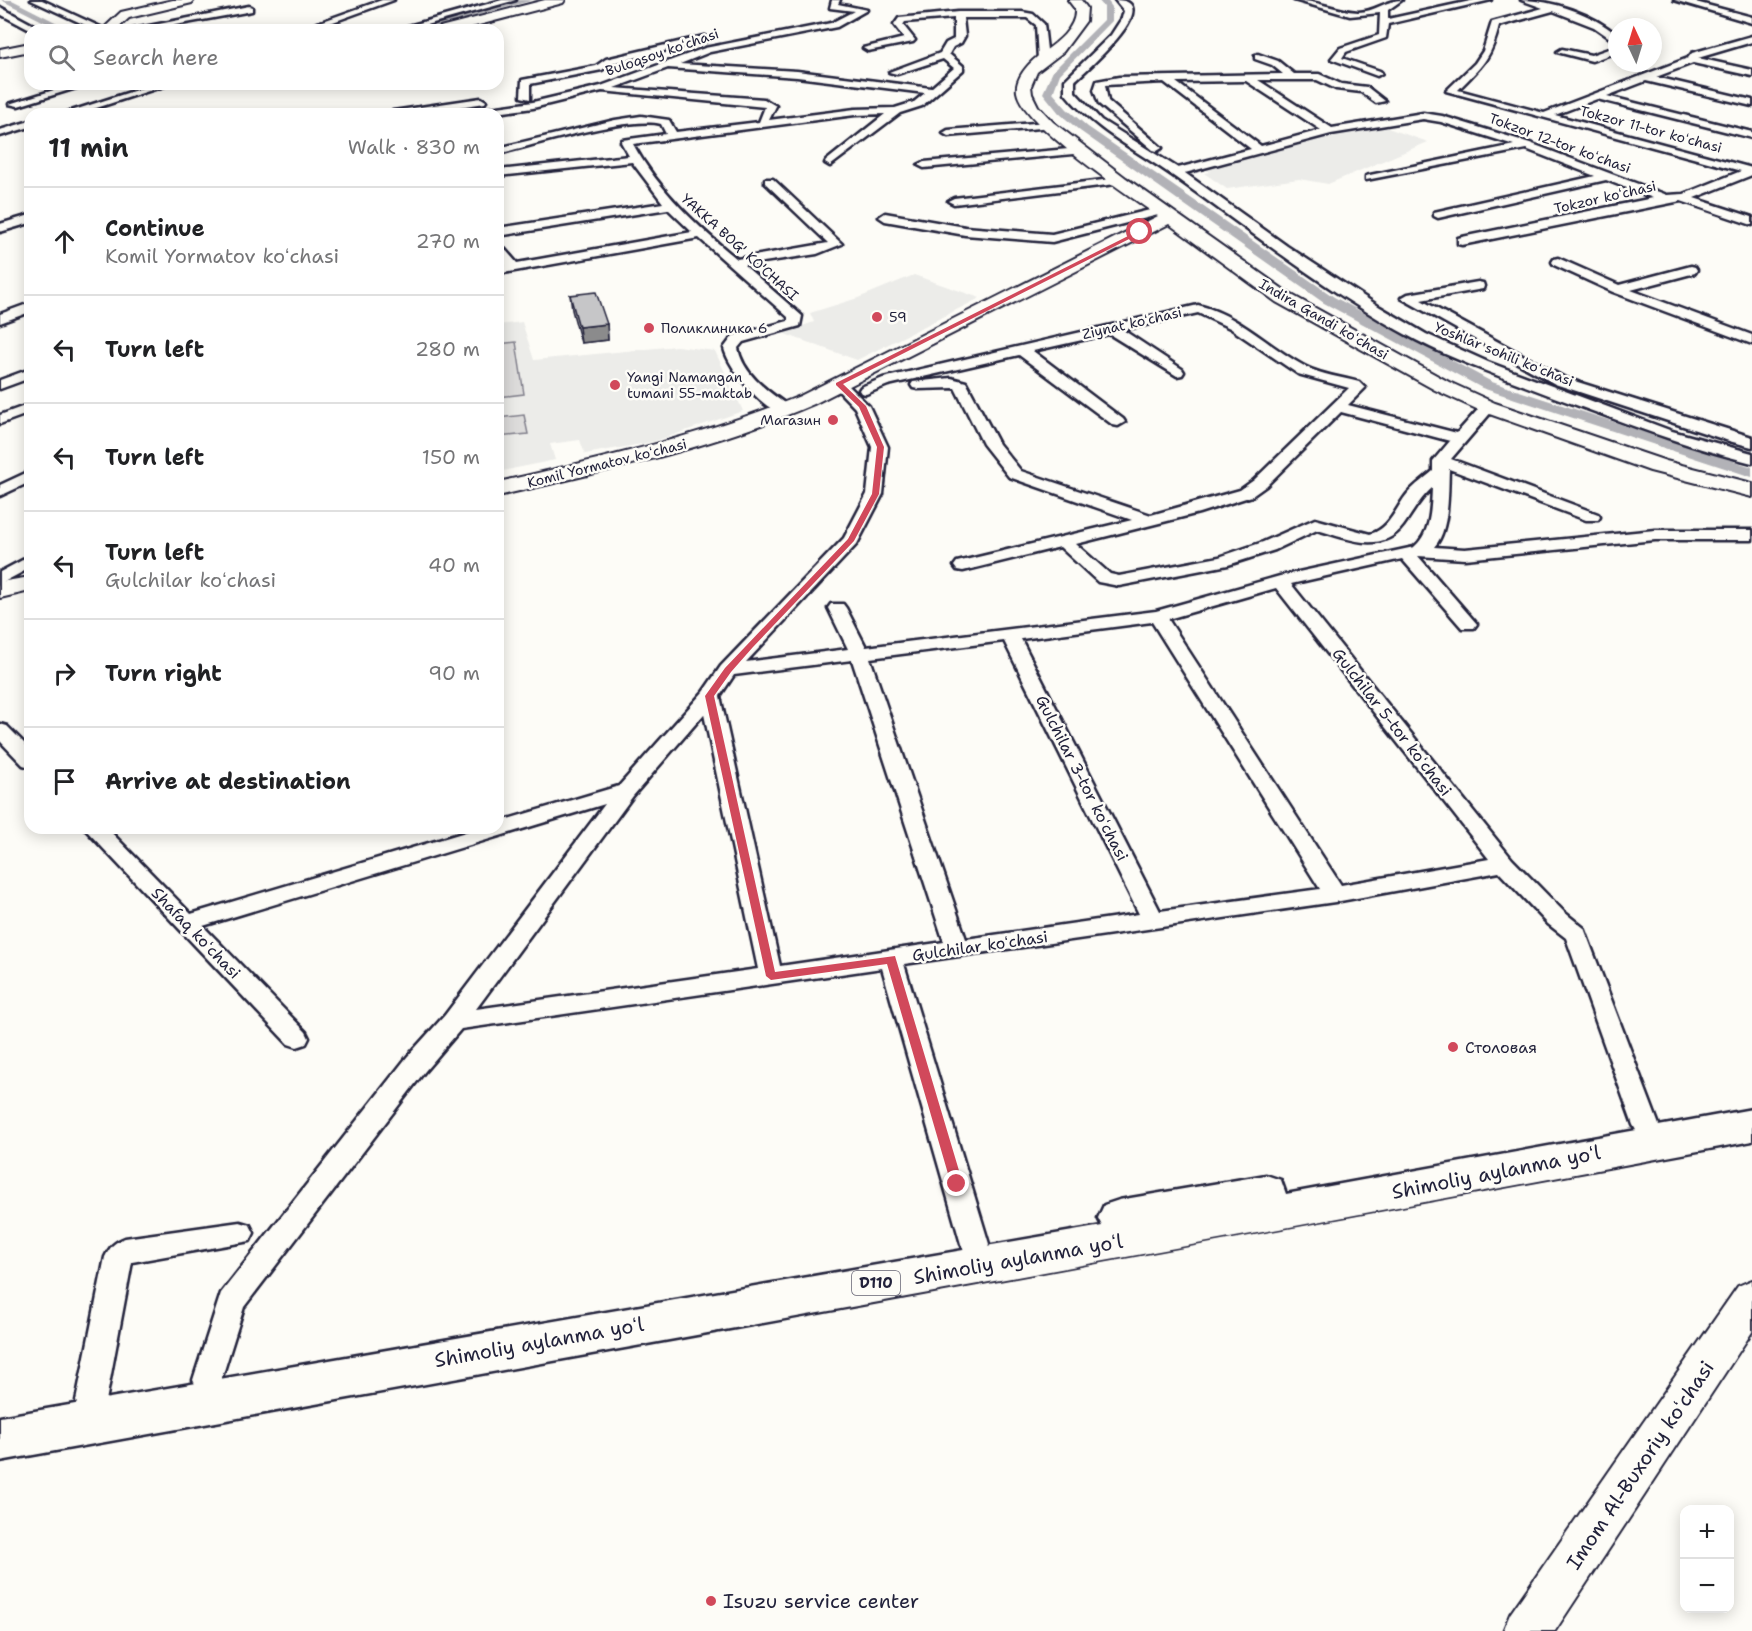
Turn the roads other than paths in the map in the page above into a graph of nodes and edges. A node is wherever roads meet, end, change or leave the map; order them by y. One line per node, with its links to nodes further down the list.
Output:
1 (35, 0): 30 (street)
2 (358, 0): 16 (street)
3 (390, 0): 16 (street)
4 (512, 0): 35 (street)
5 (559, 0): 36 (street)
6 (836, 0): 52 (street, Buloqsoy koʻchasi)
7 (1074, 0): 50 (street, Indira Gandi koʻchasi)
8 (1119, 0): 91 (street, Yoshlar sohili koʻchasi)
9 (1298, 0): 21 (street)
10 (1389, 0): 11 (street)
11 (1398, 0): 21 (street)
12 (1487, 0): 27 (street)
13 (1526, 0): 19 (street)
14 (1678, 0): 26 (street)
15 (194, 3): 22 (street); 32 (street)
16 (380, 3): 34 (street)
17 (1731, 4): 23 (street)
18 (249, 9): 33 (street)
19 (1551, 9): 38 (street); 67 (street, Tokzor 11-tor koʻchasi)
20 (0, 10): 29 (street)
21 (1384, 10): 27 (street)
22 (178, 11)
23 (1752, 13)
24 (94, 14): 31 (street)
25 (958, 15): 44 (street); 48 (street); 50 (street)
26 (1752, 20)
27 (1385, 22): 54 (street)
28 (24, 24): 37 (street)
29 (25, 24)
30 (95, 24)
31 (103, 24)
32 (114, 24)
33 (166, 24)
34 (319, 24)
35 (422, 24)
36 (468, 24)
37 (8, 26)
38 (1608, 31)
39 (704, 39): 65 (street)
40 (1752, 39): 41 (street)
41 (1736, 42): 42 (street); 51 (street)
42 (1752, 45)
43 (24, 47): 47 (street)
44 (868, 48)
45 (1562, 52): 46 (street)
46 (1608, 52)
47 (0, 53)
48 (944, 56): 53 (street); 63 (street)
49 (1258, 57): 56 (street)
50 (1044, 58): 77 (street, Indira Gandi koʻchasi)
51 (1692, 60): 55 (street); 57 (street)
52 (666, 65): 60 (street, Buloqsoy koʻchasi); 63 (street)
53 (894, 72)
54 (1377, 73)
55 (1752, 73)
56 (1292, 77): 58 (street, Yoshlar sohili koʻchasi); 66 (street, Yoshlar sohili koʻchasi)
57 (1647, 78): 64 (street); 68 (street)
58 (1250, 79): 59 (street, Yoshlar sohili koʻchasi); 79 (street)
59 (1167, 80): 86 (street); 91 (street, Yoshlar sohili koʻchasi)
60 (600, 89): 65 (street, Buloqsoy koʻchasi); 76 (street)
61 (63, 90): 69 (street)
62 (145, 90): 70 (street)
63 (931, 91): 73 (street)
64 (1596, 96): 74 (street); 83 (street)
65 (529, 101): 71 (street); 72 (street, Buloqsoy koʻchasi)
66 (1380, 101)
67 (1491, 103): 74 (street, Tokzor 11-tor koʻchasi); 75 (street)
68 (1752, 103)
69 (14, 104)
70 (87, 108)
71 (434, 108)
72 (495, 108)
73 (896, 111): 76 (street); 89 (street)
74 (1544, 116): 92 (street, Tokzor 11-tor koʻchasi)
75 (1442, 119): 79 (street); 84 (street, Tokzor 12-tor koʻchasi)
76 (763, 125): 82 (street)
77 (1048, 125): 81 (street); 87 (street, Indira Gandi koʻchasi)
78 (24, 126): 80 (street)
79 (1330, 131): 86 (street)
80 (0, 133)
81 (948, 133)
82 (672, 135): 85 (street); 88 (street)
83 (1752, 135)
84 (1526, 145): 94 (street, Tokzor 12-tor koʻchasi); 95 (street)
85 (504, 150)
86 (1260, 150): 91 (street)
87 (1080, 151): 90 (street); 97 (street, Indira Gandi koʻchasi)
88 (634, 159): 93 (street); 101 (street, YAKKA BOG' KO'CHASI)
89 (830, 163)
90 (924, 165)
91 (1179, 171): 138 (street, Yoshlar sohili koʻchasi)
92 (1752, 171): 98 (street, Tokzor koʻchasi)
93 (504, 172)
94 (1609, 176): 99 (street, Tokzor 12-tor koʻchasi); 105 (street)
95 (1370, 178)
96 (769, 181): 115 (street)
97 (1120, 181): 100 (street); 104 (street, Indira Gandi koʻchasi)
98 (1683, 198): 99 (street, Tokzor koʻchasi); 108 (street)
99 (1666, 199): 112 (street, Tokzor koʻchasi)
100 (954, 201)
101 (671, 205): 110 (street); 111 (street, YAKKA BOG' KO'CHASI)
102 (24, 208): 103 (street)
103 (9, 212)
104 (1166, 214): 106 (street); 129 (street, Komil Yormatov koʻchasi); 131 (street, Indira Gandi koʻchasi)
105 (1438, 214)
106 (885, 217)
107 (24, 221): 109 (street)
108 (1752, 221)
109 (0, 228)
110 (504, 231)
111 (703, 234): 115 (street, YAKKA BOG' KO'CHASI); 116 (street)
112 (1462, 241)
113 (504, 256): 116 (street)
114 (1558, 262): 120 (street)
115 (734, 263): 133 (street, YAKKA BOG' KO'CHASI)
116 (514, 267): 117 (street)
117 (504, 269)
118 (1690, 270): 120 (street)
119 (1478, 286): 137 (street)
120 (1618, 289): 124 (street)
121 (24, 309): 122 (street)
122 (0, 319)
123 (1110, 328): 125 (street, Ziynat koʻchasi); 126 (street); 130 (street, Ziynat koʻchasi)
124 (1752, 339)
125 (1022, 350): 129 (street, Ziynat koʻchasi); 135 (street)
126 (1178, 372)
127 (24, 375): 128 (street)
128 (0, 385)
129 (851, 389): 133 (street, Komil Yormatov koʻchasi); 145 (street); 160 (street)
130 (1338, 407): 136 (street); 145 (street, Ziynat koʻchasi)
131 (1488, 407): 136 (street); 142 (street, Indira Gandi koʻchasi)
132 (24, 410): 134 (street)
133 (785, 410): 141 (street, Komil Yormatov koʻchasi)
134 (0, 420)
135 (1118, 422)
136 (1461, 439): 139 (street)
137 (1752, 442)
138 (1752, 458)
139 (1442, 466): 144 (street); 147 (street); 148 (street)
140 (24, 480): 143 (street)
141 (504, 488)
142 (1752, 490)
143 (0, 491)
144 (1592, 517)
145 (1152, 521): 147 (street, Ziynat koʻchasi)
146 (1752, 535): 148 (street)
147 (1065, 543): 150 (street, Ziynat koʻchasi)
148 (1412, 552): 152 (street); 157 (street)
149 (24, 565): 151 (street)
150 (963, 566)
151 (0, 579)
152 (1280, 581): 156 (street); 168 (street, Gulchilar 5-tor koʻchasi)
153 (24, 585): 154 (street)
154 (0, 590)
155 (837, 608): 159 (street)
156 (1157, 616): 158 (street); 169 (street)
157 (1468, 624)
158 (1010, 635): 159 (street); 170 (street, Gulchilar 3-tor koʻchasi)
159 (859, 652): 160 (street); 172 (street)
160 (728, 670): 161 (street)
161 (710, 696): 164 (street); 174 (street)
162 (0, 730): 163 (street)
163 (24, 755)
164 (626, 791): 165 (street); 175 (street)
165 (504, 828)
166 (101, 834): 171 (street, Shafaq koʻchasi)
167 (483, 834): 171 (street)
168 (1504, 864): 169 (street, Gulchilar koʻchasi); 178 (street, Gulchilar 5-tor koʻchasi)
169 (1335, 894): 170 (street, Gulchilar koʻchasi)
170 (1154, 920): 172 (street, Gulchilar koʻchasi)
171 (186, 923): 176 (street, Shafaq koʻchasi)
172 (958, 949): 173 (street, Gulchilar koʻchasi)
173 (891, 959): 174 (street, Gulchilar koʻchasi); 181 (street)
174 (771, 976): 175 (street, Gulchilar koʻchasi)
175 (454, 1021): 184 (street)
176 (297, 1038)
177 (1752, 1102): 178 (main road, Shimoliy aylanma yoʻl / D110)
178 (1646, 1125): 181 (main road, Shimoliy aylanma yoʻl / D110)
179 (1752, 1125): 182 (main road, Shimoliy aylanma yoʻl / D110)
180 (240, 1233): 185 (street)
181 (975, 1244): 182 (main road, Shimoliy aylanma yoʻl / D110)
182 (785, 1288): 184 (main road, Shimoliy aylanma yoʻl / D110); 187 (main road, Shimoliy aylanma yoʻl / D110)
183 (1752, 1298): 188 (street, Imom Al-Buxoriy koʻchasi)
184 (208, 1380): 185 (main road, Shimoliy aylanma yoʻl / D110)
185 (91, 1401): 186 (main road, Shimoliy aylanma yoʻl / D110)
186 (0, 1417)
187 (0, 1439)
188 (1527, 1631)

